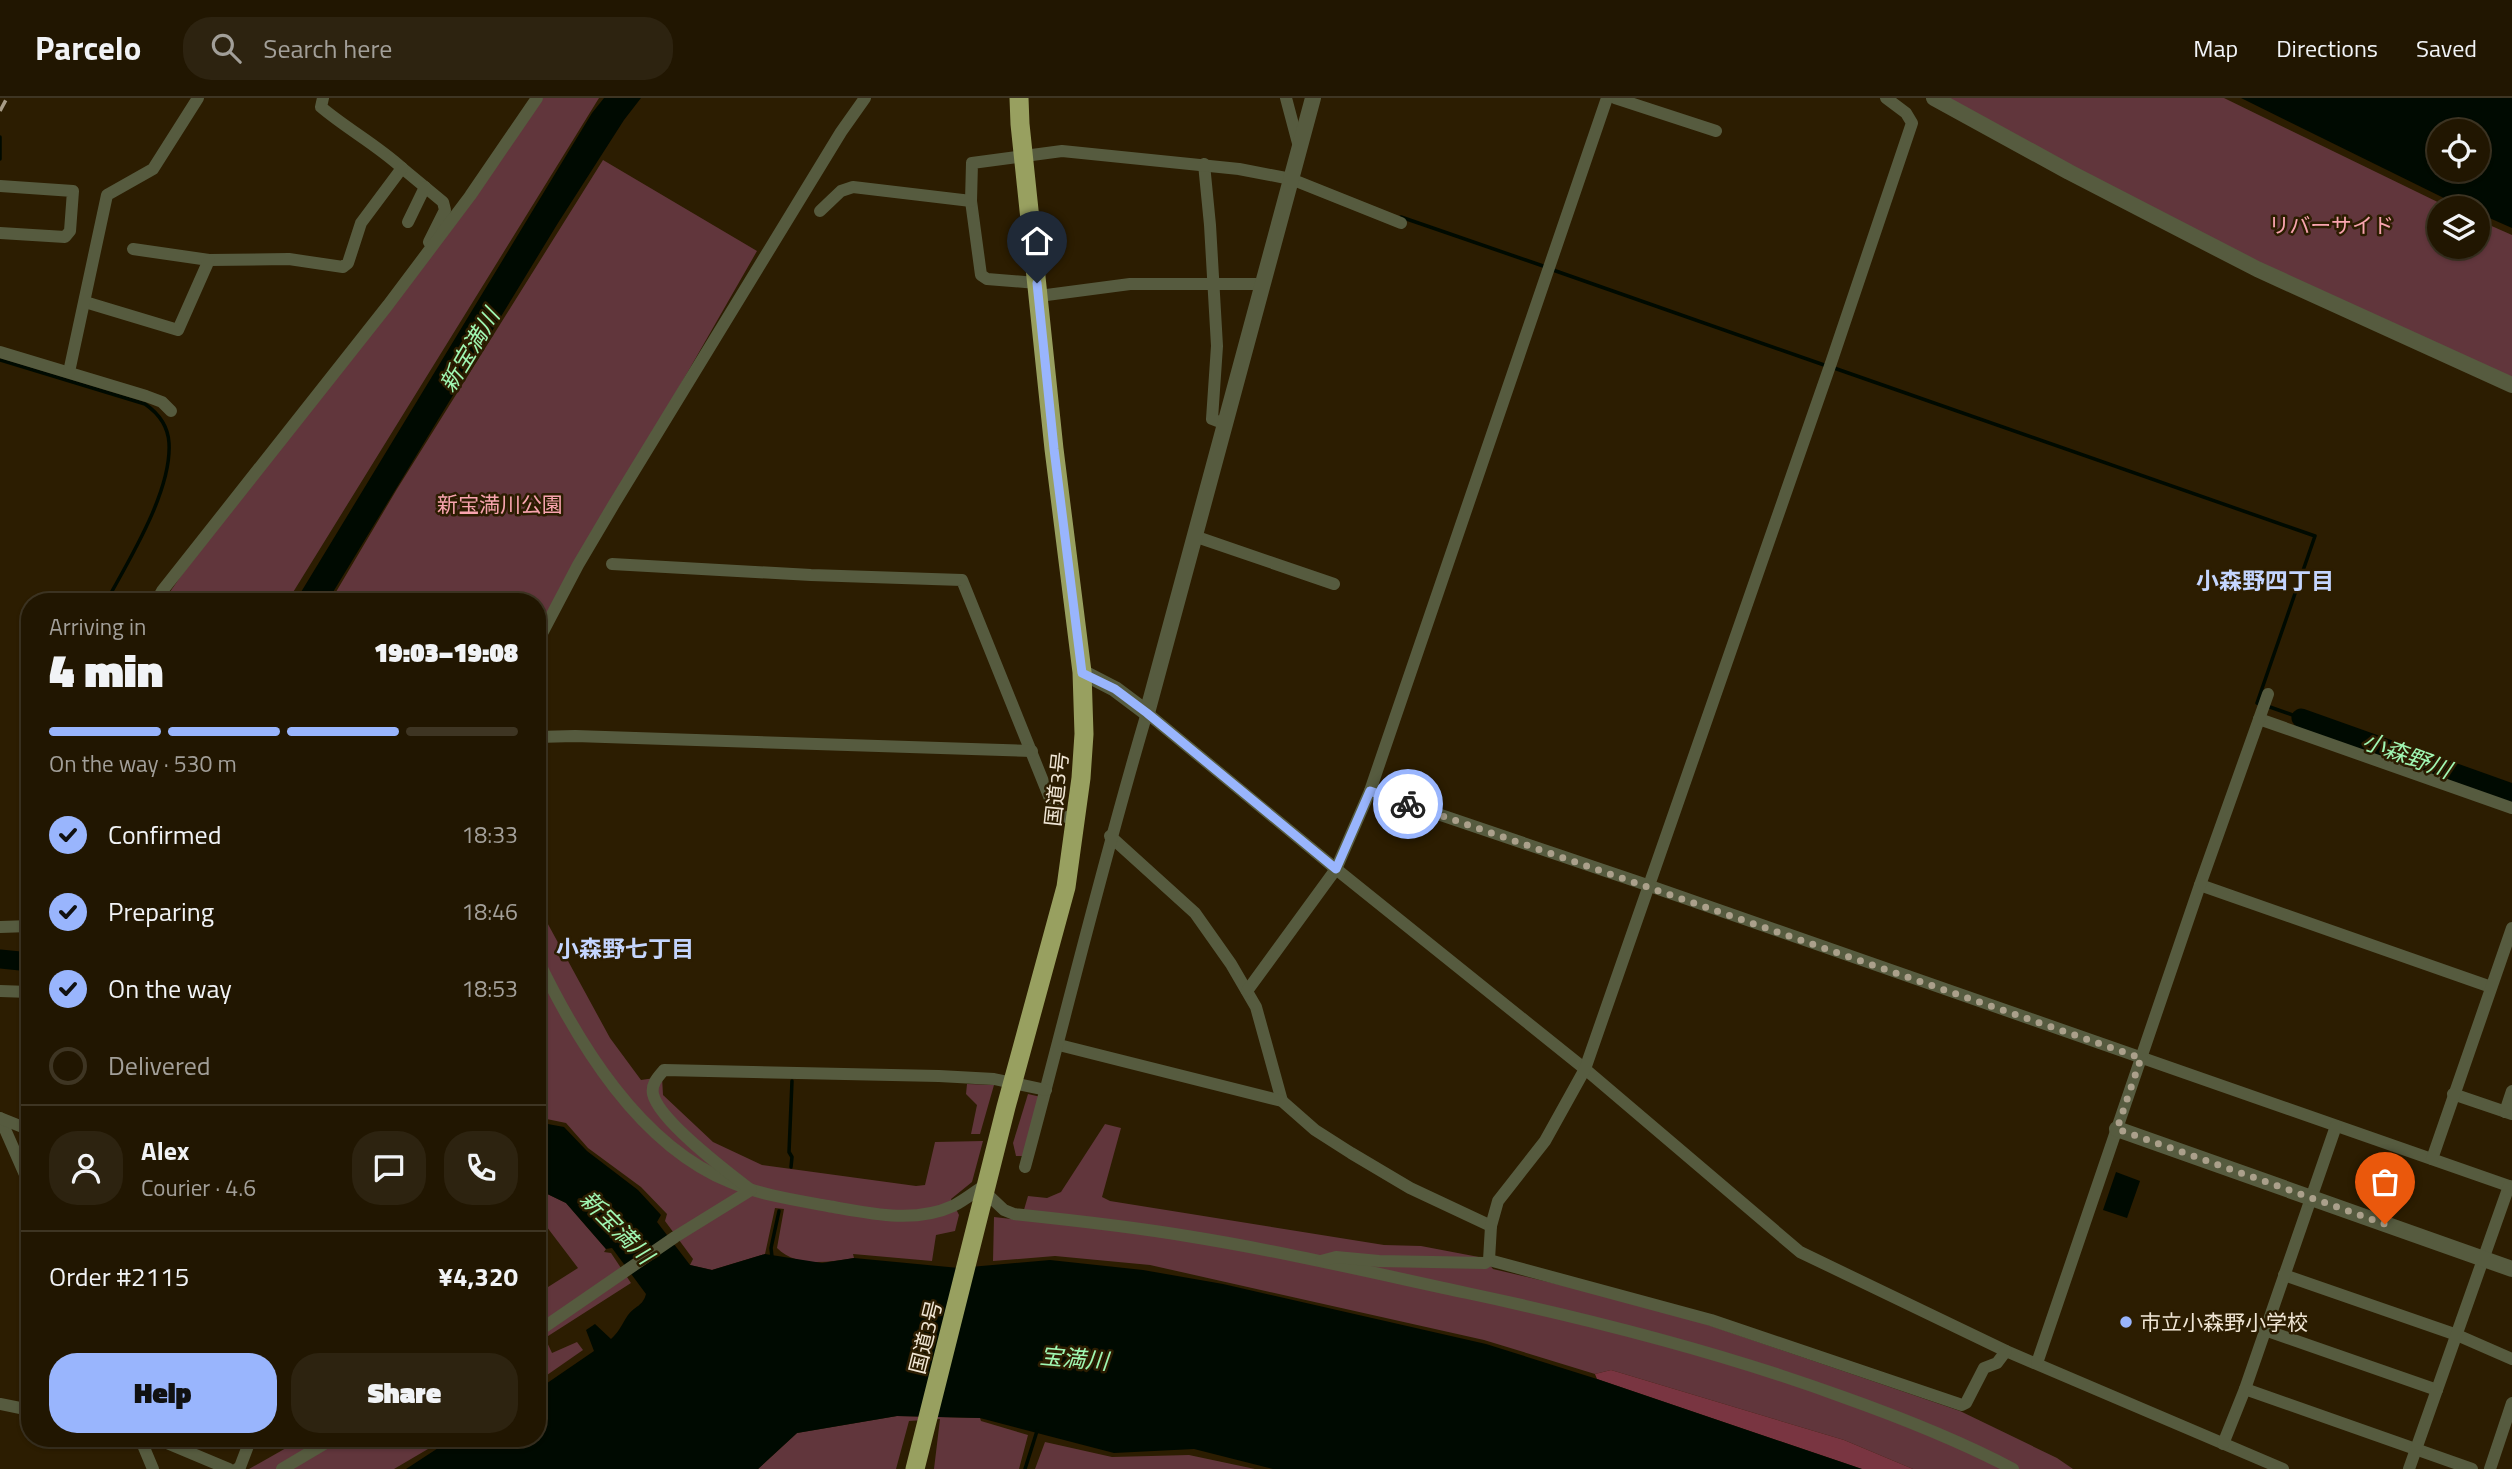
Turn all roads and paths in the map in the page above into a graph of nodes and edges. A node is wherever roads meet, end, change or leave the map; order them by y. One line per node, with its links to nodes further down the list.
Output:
1 (198, 98): 31 (street)
2 (323, 98): 16 (street)
3 (537, 98): 26 (street)
4 (866, 98): 41 (street)
5 (1019, 98): 14 (highway, 国道3号)
6 (1286, 98): 13 (street)
7 (1313, 98): 13 (street)
8 (1607, 98): 48 (street)
9 (1615, 98): 12 (street)
10 (1886, 98): 54 (street)
11 (1934, 98): 34 (street)
12 (1716, 131)
13 (1300, 146): 17 (street)
14 (1023, 156): 15 (street); 20 (street); 30 (highway, 国道3号)
15 (1204, 164): 17 (street); 28 (street)
16 (402, 168): 19 (street); 27 (street)
17 (1291, 179): 23 (street); 29 (street)
18 (0, 186): 24 (street)
19 (425, 187): 22 (street); 26 (street)
20 (971, 201): 21 (street); 30 (street)
21 (820, 211)
22 (408, 222)
23 (1401, 223)
24 (0, 233)
25 (133, 249): 27 (street)
26 (428, 252): 40 (street)
27 (209, 260): 31 (street)
28 (1214, 283): 29 (street); 30 (street); 36 (street)
29 (1263, 284): 36 (street)
30 (1038, 290): 42 (highway, 国道3号)
31 (85, 302): 33 (street)
32 (0, 352): 33 (street)
33 (69, 372): 35 (street)
34 (2512, 385)
35 (171, 411)
36 (1225, 424): 37 (street)
37 (1194, 536): 39 (street); 44 (street)
38 (612, 564): 47 (street)
39 (1334, 584)
40 (161, 593)
41 (546, 626)
42 (1082, 673): 44 (street); 50 (highway, 国道3号)
43 (2268, 694): 45 (street)
44 (1147, 713): 51 (street); 52 (street)
45 (2259, 719): 49 (street); 53 (street)
46 (546, 737): 47 (street)
47 (1032, 751): 50 (street)
48 (1370, 791): 52 (street); 54 (street)
49 (2512, 808)
50 (1077, 818): 79 (highway, 国道3号)
51 (1110, 836): 62 (street); 64 (street)
52 (1336, 869): 62 (street); 66 (street)
53 (2200, 885): 60 (street); 65 (street)
54 (1650, 886): 65 (street); 66 (street)
55 (21, 926): 56 (street)
56 (0, 927)
57 (2512, 928): 58 (street)
58 (2506, 964): 60 (street)
59 (546, 975): 81 (street)
60 (2491, 987): 69 (street)
61 (0, 991): 63 (street)
62 (1247, 991): 70 (street)
63 (21, 992)
64 (1059, 1045): 67 (street); 70 (street)
65 (2141, 1058): 74 (street); 75 (street)
66 (1585, 1069): 83 (street); 92 (street)
67 (1046, 1090): 78 (street); 81 (street)
68 (2512, 1091): 71 (street)
69 (2453, 1094): 71 (street); 76 (street)
70 (1282, 1101): 83 (street)
71 (2508, 1113)
72 (0, 1118): 73 (street); 77 (street)
73 (21, 1126)
74 (2336, 1126): 76 (street); 82 (street)
75 (2117, 1129): 82 (street); 94 (street)
76 (2432, 1159): 80 (street)
77 (21, 1166)
78 (1025, 1167)
79 (987, 1187): 81 (street); 86 (street); 110 (highway, 国道3号)
80 (2510, 1187): 84 (street)
81 (751, 1190): 89 (street)
82 (2311, 1198): 84 (street); 88 (street)
83 (1491, 1226): 85 (street)
84 (2483, 1259): 87 (street); 91 (street)
85 (1489, 1260): 86 (street); 92 (street)
86 (1321, 1261): 111 (street)
87 (2512, 1269)
88 (2284, 1275): 90 (street); 91 (street)
89 (546, 1326)
90 (2265, 1330): 95 (street); 96 (street)
91 (2457, 1335): 93 (street); 96 (street)
92 (2006, 1351): 94 (street)
93 (2512, 1359)
94 (2037, 1363): 100 (street)
95 (2245, 1390): 100 (street); 105 (street)
96 (2437, 1390): 105 (street)
97 (0, 1404): 99 (street)
98 (2512, 1404): 115 (street)
99 (21, 1408)
100 (2223, 1444): 112 (street)
101 (144, 1447): 106 (street)
102 (176, 1447): 107 (street)
103 (247, 1447): 108 (street)
104 (319, 1447): 109 (street)
105 (2416, 1450): 113 (street); 114 (street)
106 (153, 1469)
107 (229, 1469)
108 (237, 1469)
109 (282, 1469)
110 (915, 1469)
111 (2013, 1469)
112 (2283, 1469)
113 (2409, 1469)
114 (2472, 1469)
115 (2490, 1469)

